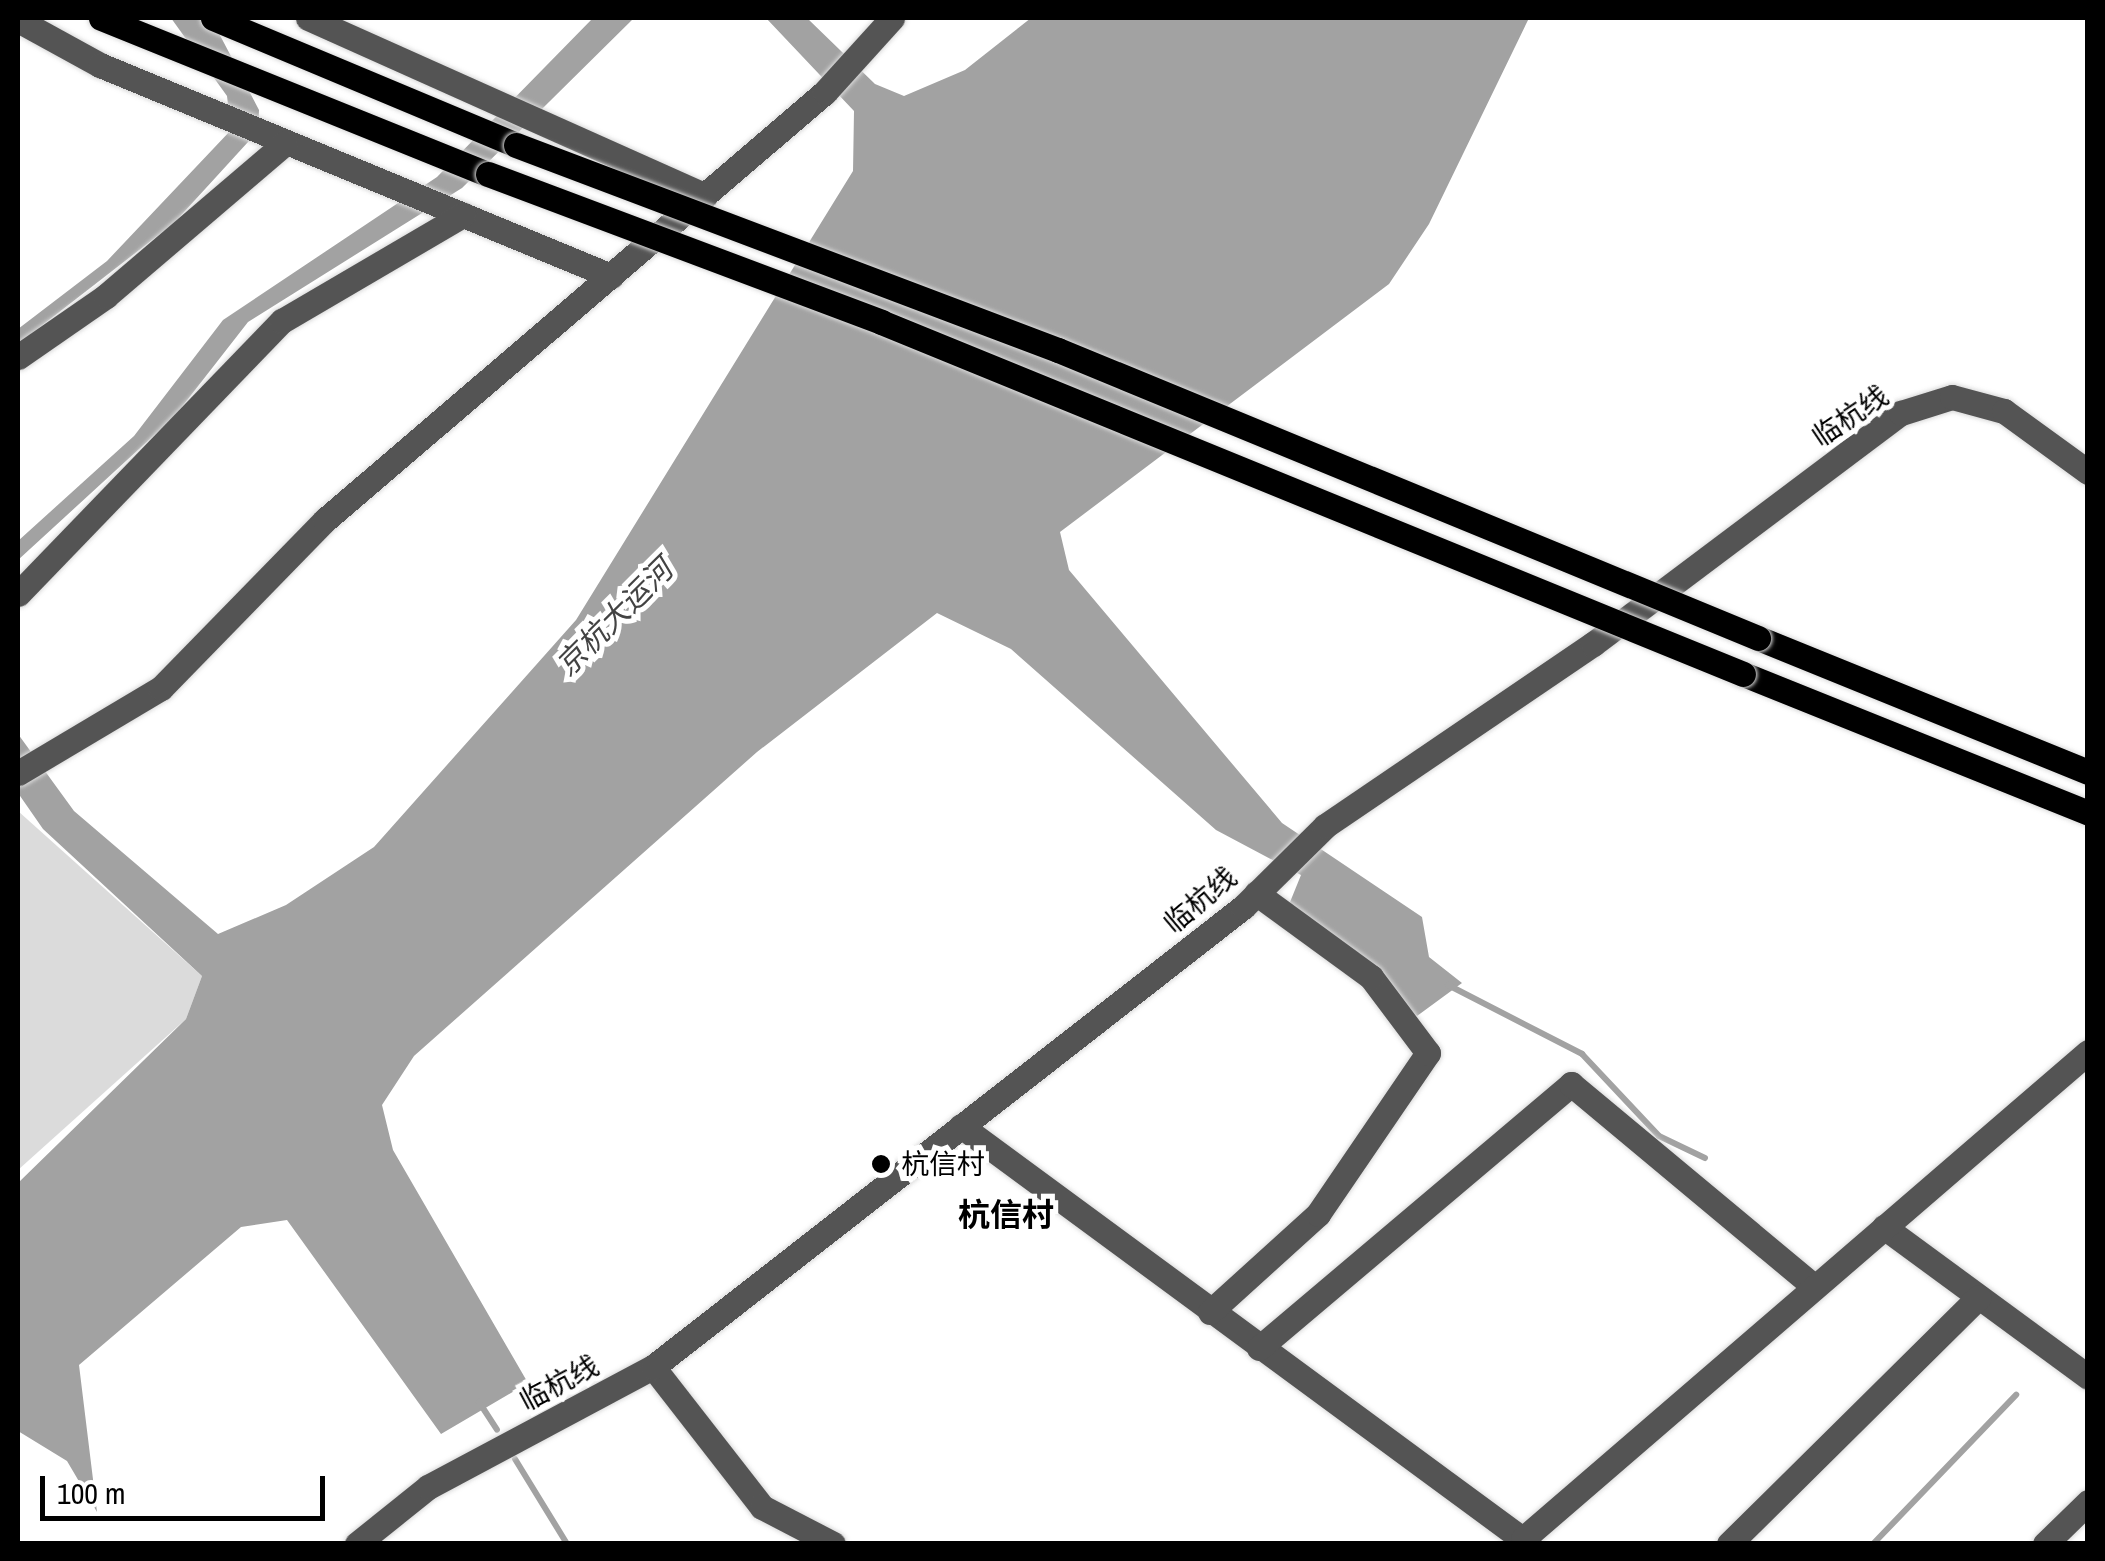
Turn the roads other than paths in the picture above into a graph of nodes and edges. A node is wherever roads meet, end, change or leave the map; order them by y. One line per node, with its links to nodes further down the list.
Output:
1 (101, 18): 15 (main road, bridge)
2 (213, 18): 13 (main road, bridge)
3 (308, 18): 7 (street)
4 (892, 18): 7 (street)
5 (21, 26): 6 (street)
6 (285, 143): 8 (street); 10 (street)
7 (705, 196): 9 (street)
8 (453, 211): 9 (street); 12 (street)
9 (611, 276): 14 (street)
10 (18, 358)
11 (2088, 472): 16 (street, 临杭线)
12 (18, 594)
13 (2088, 772)
14 (18, 773)
15 (2088, 813)
16 (1256, 893): 18 (street, 临杭线); 22 (street)
17 (2088, 1052): 19 (street)
18 (960, 1126): 22 (street); 24 (street, 临杭线)
19 (1884, 1228): 20 (street); 21 (street)
20 (1815, 1287): 23 (street); 27 (street)
21 (1979, 1297): 25 (street); 30 (street)
22 (1210, 1312): 23 (street)
23 (1259, 1348): 27 (street)
24 (653, 1366): 28 (street, 临杭线); 29 (street)
25 (2088, 1377)
26 (2088, 1502): 31 (street)
27 (1526, 1541)
28 (357, 1544)
29 (833, 1544)
30 (1729, 1544)
31 (2045, 1544)

